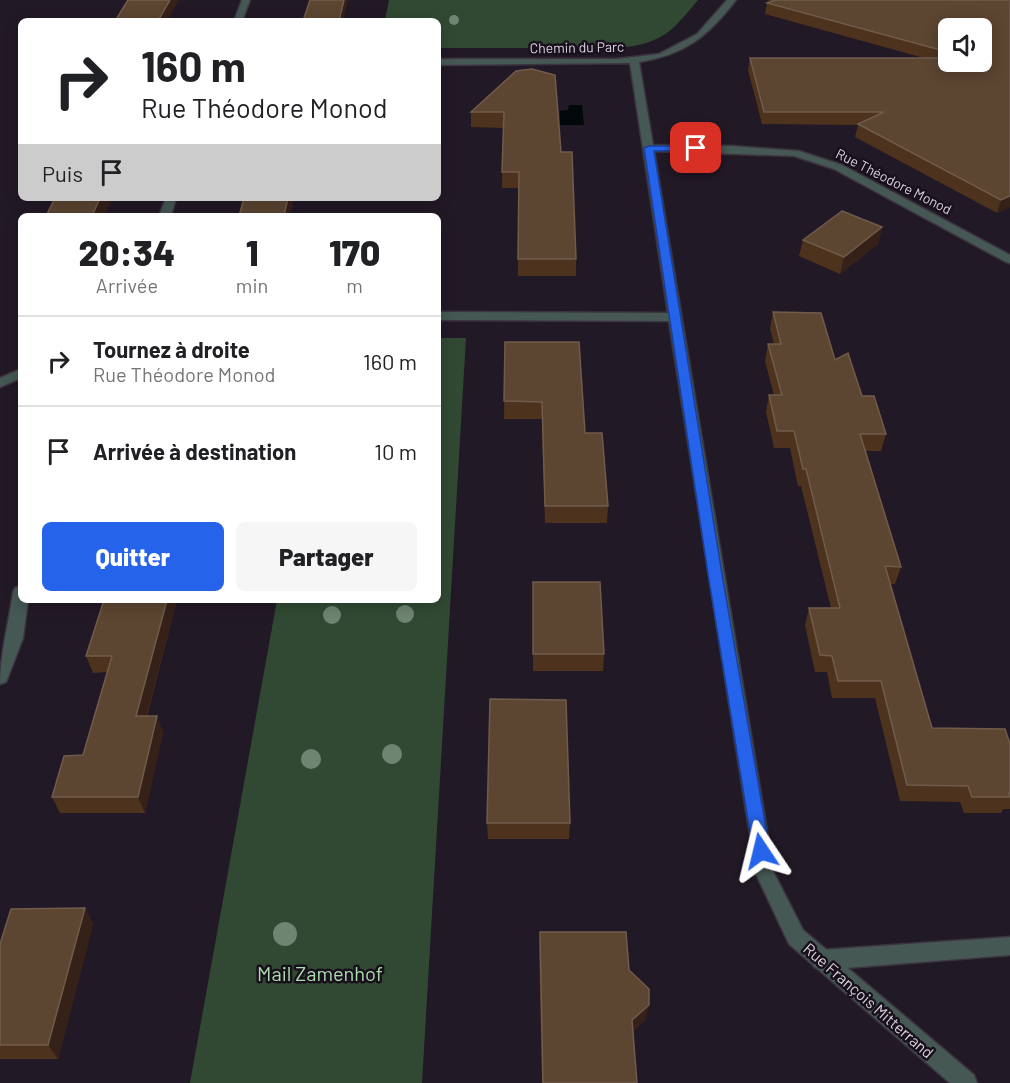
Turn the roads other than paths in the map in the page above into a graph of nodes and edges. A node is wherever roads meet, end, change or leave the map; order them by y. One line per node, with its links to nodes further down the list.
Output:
1 (246, 0): 3 (street)
2 (732, 0): 4 (street, Chemin du Parc)
3 (238, 18)
4 (634, 60): 5 (street, Chemin du Parc); 6 (street, Rue François Mitterrand)
5 (441, 62)
6 (649, 148): 7 (street, Rue Théodore Monod); 9 (street, Rue François Mitterrand)
7 (1010, 260)
8 (441, 316): 9 (street)
9 (675, 317): 15 (street, Rue François Mitterrand)
10 (18, 374): 11 (street)
11 (0, 383)
12 (20, 603): 13 (street)
13 (0, 677)
14 (1010, 946): 15 (street)
15 (821, 960): 16 (street, Rue François Mitterrand)
16 (966, 1083)

